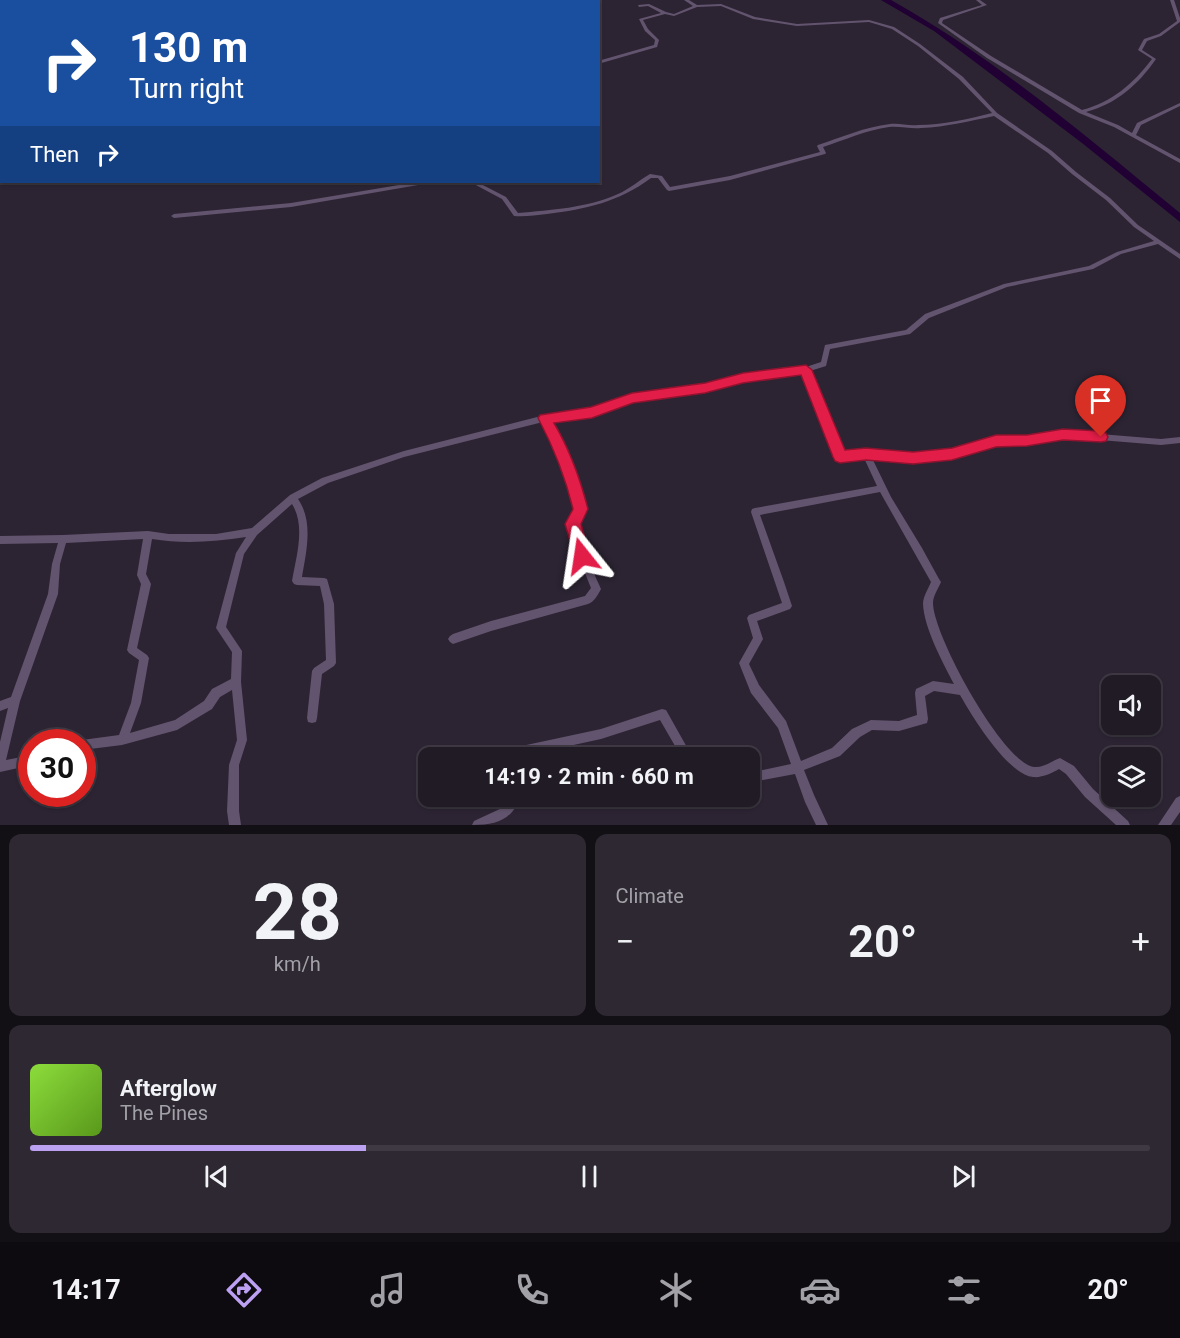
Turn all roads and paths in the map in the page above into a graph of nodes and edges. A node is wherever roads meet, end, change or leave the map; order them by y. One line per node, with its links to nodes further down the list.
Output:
1 (686, 0): 5 (street)
2 (978, 0): 9 (street)
3 (1172, 0): 9 (street)
4 (639, 6): 6 (street)
5 (696, 6): 6 (street); 10 (street)
6 (665, 13): 7 (street)
7 (600, 62)
8 (1180, 104): 11 (street)
9 (1081, 112): 11 (street)
10 (995, 114): 14 (street); 16 (street)
11 (1133, 135): 12 (street)
12 (1180, 161)
13 (418, 183): 15 (street)
14 (476, 183)
15 (174, 216)
16 (1158, 242): 17 (street); 18 (street)
17 (1180, 257)
18 (806, 370): 19 (street); 21 (street)
19 (545, 418): 23 (street); 28 (street)
20 (1180, 440): 21 (street)
21 (866, 454): 22 (street)
22 (883, 488): 30 (street); 40 (street)
23 (293, 498): 24 (street); 33 (street)
24 (254, 532): 25 (street); 29 (street)
25 (148, 535): 26 (street); 34 (street)
26 (63, 539): 27 (street); 31 (street)
27 (0, 540)
28 (453, 639)
29 (236, 682): 34 (street); 44 (street)
30 (961, 690): 40 (street); 47 (street)
31 (15, 701): 32 (street); 39 (street)
32 (0, 706)
33 (312, 718)
34 (122, 740): 35 (street)
35 (96, 743)
36 (541, 747): 37 (street)
37 (682, 747)
38 (18, 762): 39 (street)
39 (0, 765)
40 (797, 768): 41 (street); 46 (street)
41 (760, 775)
42 (1180, 802): 48 (street)
43 (509, 807): 45 (street)
44 (235, 825)
45 (478, 825)
46 (822, 825)
47 (1124, 825)
48 (1164, 825)

